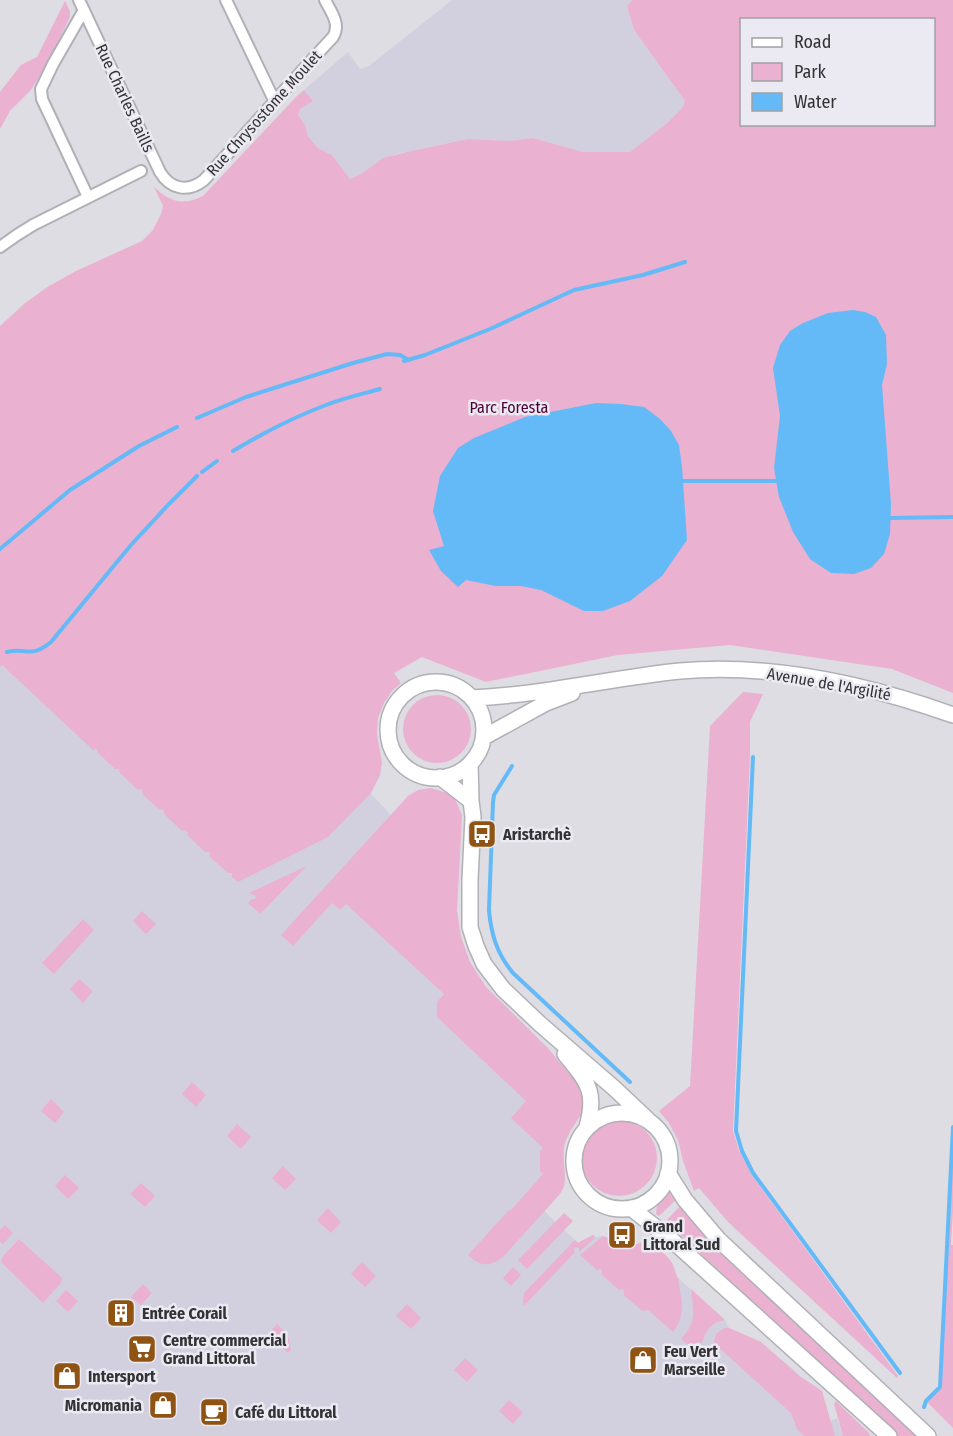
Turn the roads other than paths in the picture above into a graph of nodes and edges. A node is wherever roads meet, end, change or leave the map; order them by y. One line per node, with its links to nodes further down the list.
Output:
1 (226, 0): 4 (street)
2 (325, 0): 4 (street, Rue Chrysostome Moulet)
3 (82, 5): 6 (street, Rue Charles Baills); 7 (street)
4 (274, 100): 6 (street, Rue Chrysostome Moulet)
5 (141, 171): 7 (street)
6 (179, 188)
7 (88, 197): 8 (street)
8 (0, 247)
9 (595, 684): 10 (street, Avenue de l'Argilité); 11 (street, Avenue de l'Argilité); 12 (street, Avenue de l'Argilité)
10 (472, 698): 12 (street); 14 (street)
11 (953, 715)
12 (484, 737): 13 (street)
13 (470, 764): 14 (street); 15 (street)
14 (440, 777): 15 (street)
15 (471, 801): 16 (street)
16 (540, 1024): 17 (street); 18 (street)
17 (647, 1119): 18 (street); 19 (street)
18 (587, 1127): 20 (street)
19 (668, 1173): 20 (street); 22 (street)
20 (631, 1208): 21 (street)
21 (889, 1436)
22 (928, 1436)

